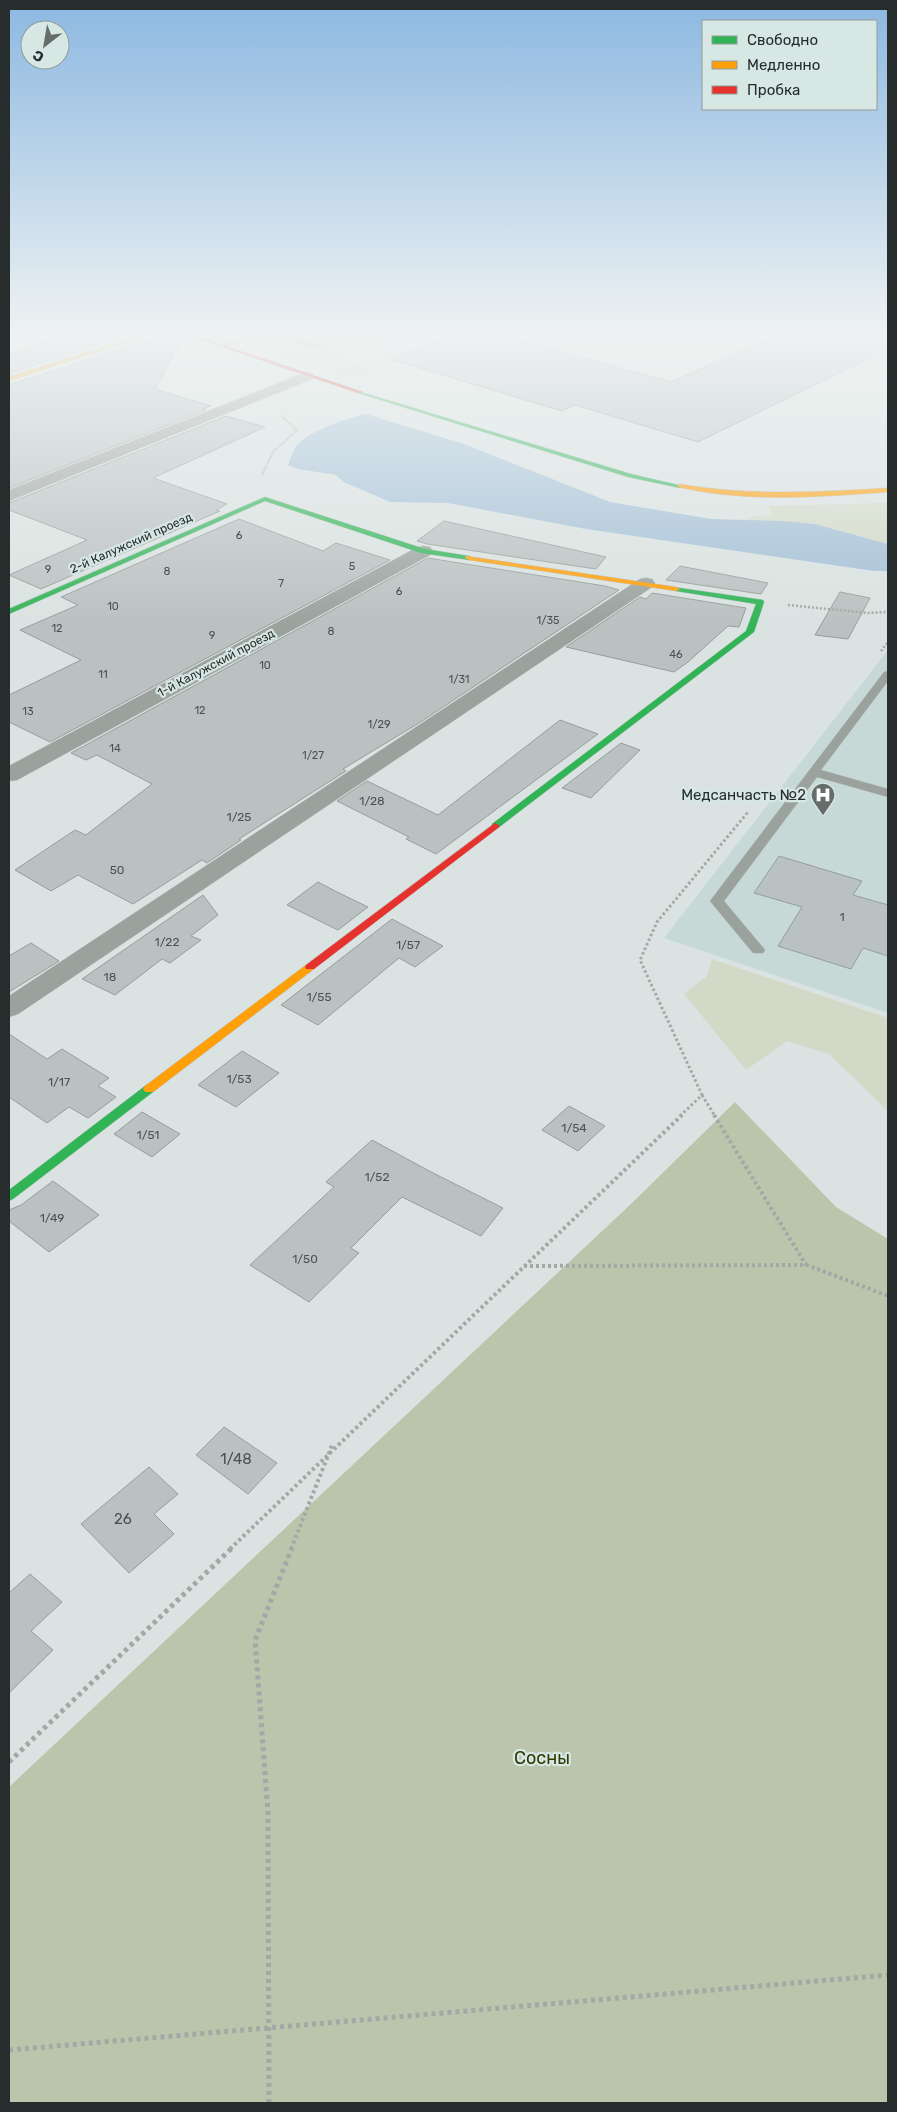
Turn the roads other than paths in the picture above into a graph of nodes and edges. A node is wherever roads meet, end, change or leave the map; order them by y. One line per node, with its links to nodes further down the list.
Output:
1 (171, 431): 4 (street)
2 (483, 431): 3 (street)
3 (888, 490)
4 (9, 496)
5 (424, 551): 6 (street); 7 (street, 2-й Калужский проезд); 10 (street, 1-й Калужский проезд)
6 (646, 583): 15 (street); 16 (street)
7 (9, 612)
8 (886, 680): 11 (lane)
9 (9, 751): 10 (street)
10 (32, 763): 12 (street, 1-й Калужский проезд)
11 (814, 772): 13 (lane); 14 (lane)
12 (9, 775)
13 (888, 793)
14 (758, 950)
15 (9, 1008)
16 (9, 1196)

